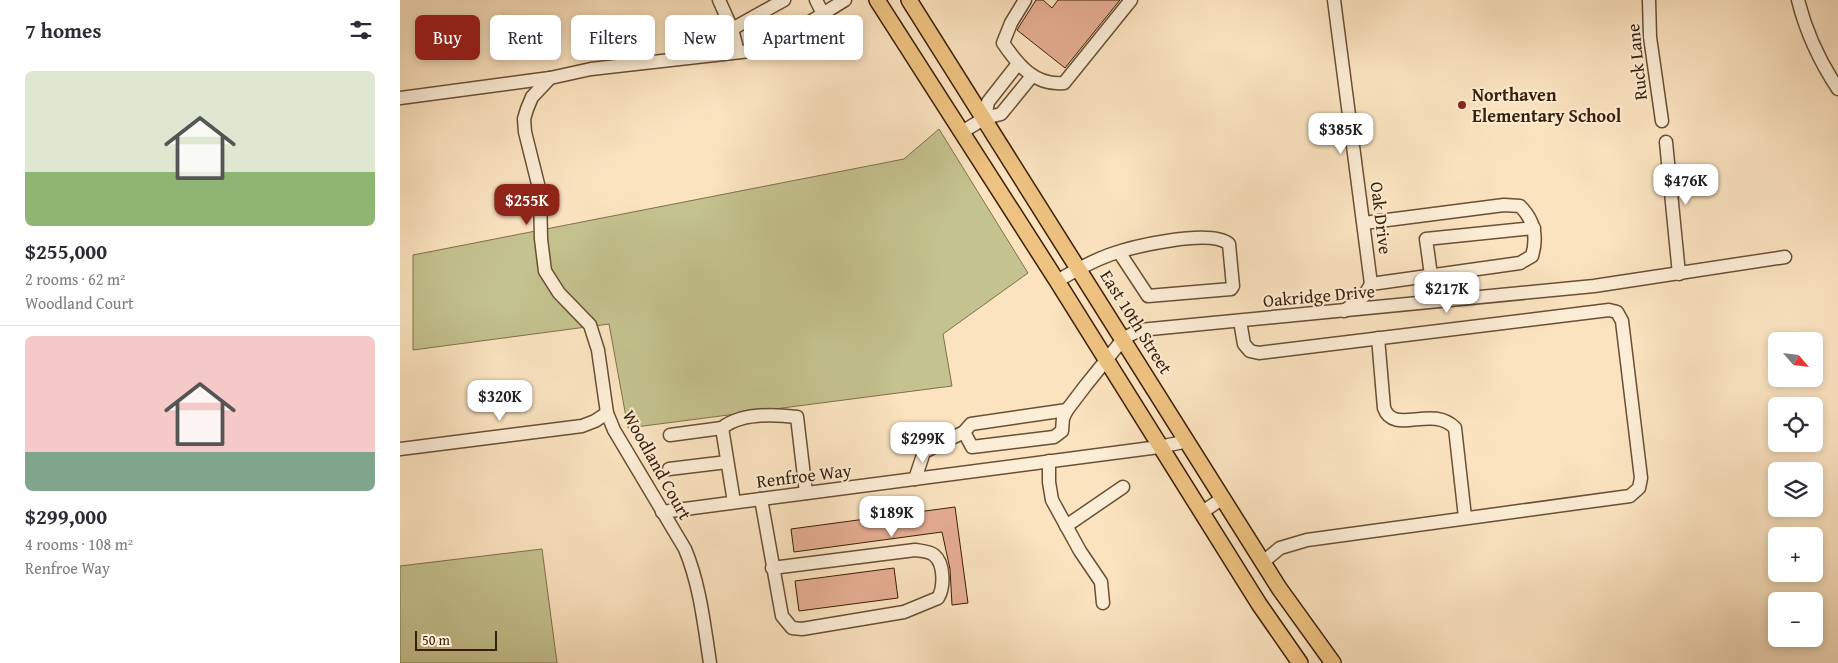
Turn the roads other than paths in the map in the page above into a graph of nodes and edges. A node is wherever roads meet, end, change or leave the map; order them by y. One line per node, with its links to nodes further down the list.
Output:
1 (719, 0): 13 (street)
2 (784, 0): 14 (street)
3 (816, 0): 12 (street)
4 (845, 0): 12 (street)
5 (877, 0): 24 (main road)
6 (909, 0): 22 (main road, East 10th Street)
7 (1025, 0): 17 (street)
8 (1132, 0): 18 (street)
9 (1334, 0): 26 (street, Oak Drive)
10 (1649, 0): 23 (street, Ruck Lane)
11 (1798, 0): 20 (street)
12 (823, 14): 16 (street)
13 (726, 15)
14 (734, 28)
15 (734, 37): 16 (street)
16 (738, 52): 19 (street)
17 (1018, 65): 18 (street); 22 (street)
18 (1032, 76): 22 (street)
19 (550, 78): 21 (street); 41 (street, Woodland Court)
20 (1838, 89)
21 (400, 98)
22 (985, 118): 24 (street); 30 (main road, East 10th Street)
23 (1662, 121)
24 (962, 132): 33 (main road)
25 (1666, 142): 31 (street)
26 (1364, 223): 27 (street); 34 (street, Oak Drive)
27 (1534, 228): 32 (street); 32 (street)
28 (1119, 252): 28 (street); 30 (street)
29 (1785, 257): 31 (street, Oakridge Drive)
30 (1079, 267): 33 (street); 37 (main road, East 10th Street)
31 (1679, 274): 35 (street, Oakridge Drive)
32 (1431, 275): 34 (street)
33 (1057, 281): 39 (main road)
34 (1371, 284): 35 (street)
35 (1344, 311): 36 (street, Oakridge Drive)
36 (1240, 321): 37 (street, Oakridge Drive); 38 (street)
37 (1124, 338): 39 (street); 45 (main road, East 10th Street)
38 (1378, 338): 59 (street); 59 (street)
39 (1106, 361): 40 (street); 46 (main road)
40 (1067, 410): 43 (street); 43 (street)
41 (607, 413): 47 (street); 57 (street, Woodland Court)
42 (722, 428): 44 (street); 49 (street); 53 (street)
43 (964, 432): 51 (street)
44 (670, 435)
45 (1188, 441): 46 (street, Renfroe Way); 54 (main road, East 10th Street)
46 (1159, 447): 48 (street, Renfroe Way); 58 (main road)
47 (400, 448)
48 (1049, 461): 51 (street, Renfroe Way); 60 (street)
49 (727, 462): 50 (street); 56 (street)
50 (669, 469)
51 (915, 479): 53 (street, Renfroe Way)
52 (1123, 487): 60 (street)
53 (806, 493): 55 (street, Renfroe Way)
54 (1223, 498): 58 (street); 61 (main road, East 10th Street)
55 (761, 499): 56 (street, Renfroe Way); 62 (street)
56 (734, 502): 57 (street, Renfroe Way)
57 (662, 512): 64 (street, Woodland Court)
58 (1201, 513): 65 (main road)
59 (1465, 517): 61 (street)
60 (1066, 526): 63 (street)
61 (1264, 562): 66 (main road, East 10th Street)
62 (772, 568): 62 (street)
63 (1103, 603)
64 (710, 663)
65 (1300, 663)
66 (1333, 663)

